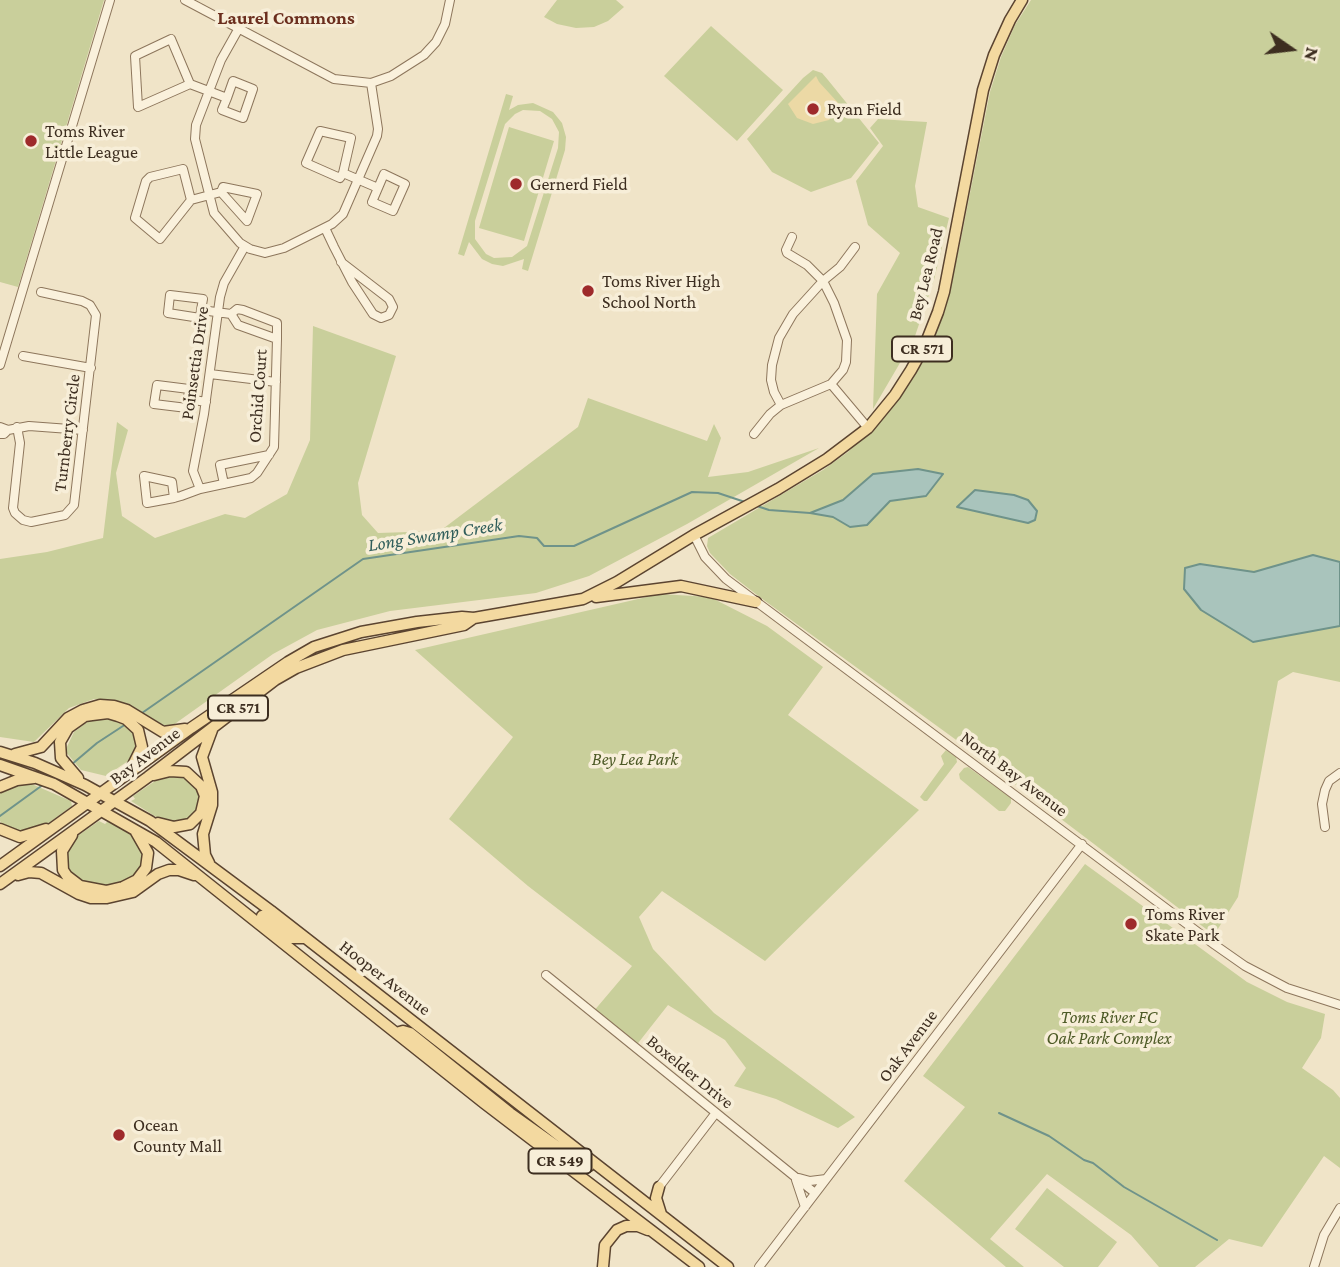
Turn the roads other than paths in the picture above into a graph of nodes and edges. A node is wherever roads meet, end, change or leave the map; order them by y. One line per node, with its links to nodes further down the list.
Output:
1 (110, 0): 28 (street)
2 (186, 0): 5 (street)
3 (450, 0): 6 (street)
4 (1022, 0): 36 (main road, Bey Lea Road / CR 571)
5 (239, 28): 6 (street); 8 (street)
6 (371, 83): 11 (street)
7 (190, 85): 7 (street); 8 (street)
8 (209, 92): 9 (street); 14 (street)
9 (227, 98): 9 (street)
10 (343, 173): 10 (street); 11 (street)
11 (359, 180): 12 (street); 16 (street)
12 (378, 188): 12 (street)
13 (221, 192): 13 (street); 14 (street)
14 (208, 195): 15 (street); 18 (street)
15 (191, 200): 15 (street)
16 (325, 228): 18 (street); 20 (street)
17 (792, 237): 21 (street)
18 (245, 246): 24 (street, Poinsettia Drive)
19 (855, 247): 21 (street)
20 (341, 261): 20 (street)
21 (823, 281): 32 (street); 35 (street)
22 (41, 292): 29 (street, Turnberry Circle)
23 (201, 310): 23 (street); 24 (street, Orchid Court)
24 (218, 312): 25 (street, Orchid Court); 30 (street, Poinsettia Drive)
25 (231, 314): 26 (street, Orchid Court); 26 (street, Orchid Court)
26 (277, 340): 31 (street, Orchid Court)
27 (23, 356): 29 (street)
28 (0, 365)
29 (91, 369): 38 (street, Turnberry Circle)
30 (210, 373): 31 (street); 34 (street, Poinsettia Drive)
31 (276, 382): 40 (street, Orchid Court)
32 (831, 384): 35 (street); 36 (street)
33 (188, 399): 33 (street); 34 (street)
34 (206, 402): 42 (street, Poinsettia Drive)
35 (781, 405): 39 (street)
36 (868, 428): 44 (main road, Bey Lea Road / CR 571)
37 (6, 429): 38 (street); 38 (street, Turnberry Circle)
38 (83, 430)
39 (754, 434)
40 (269, 455): 41 (street, Orchid Court); 41 (street, Orchid Court)
41 (224, 484): 42 (street, Orchid Court)
42 (200, 489): 43 (street, Orchid Court)
43 (174, 498): 43 (street)
44 (694, 535): 45 (main road, Bay Avenue / CR 571); 46 (street, North Bay Avenue)
45 (583, 598): 46 (main road); 47 (main road, Bay Avenue / CR 571)
46 (756, 602): 69 (street, North Bay Avenue)
47 (474, 618): 49 (main road, Bay Avenue / CR 571); 50 (main road, Bay Avenue / CR 571)
48 (133, 719): 50 (main road); 51 (main road); 53 (main road); 55 (main road)
49 (214, 726): 56 (main road, Bay Avenue / CR 571); 70 (main road)
50 (191, 728): 55 (main road, Bay Avenue / CR 571)
51 (6, 753): 53 (main road)
52 (0, 765): 57 (main road, Hooper Avenue / CR 549)
53 (64, 771): 59 (main road, Hooper Avenue / CR 549)
54 (1340, 773): 65 (street)
55 (127, 775): 59 (main road, Bay Avenue / CR 571)
56 (148, 777): 60 (main road, Bay Avenue / CR 571); 63 (main road)
57 (38, 778): 58 (main road); 61 (main road, Hooper Avenue / CR 549)
58 (0, 788)
59 (102, 793): 60 (main road, Hooper Avenue / CR 549); 61 (main road, Bay Avenue / CR 571)
60 (115, 800): 62 (main road, Bay Avenue / CR 571); 63 (main road, Hooper Avenue / CR 549)
61 (88, 802): 62 (main road, Hooper Avenue / CR 549); 66 (main road, Bay Avenue / CR 571)
62 (102, 810): 64 (main road, Hooper Avenue / CR 549); 68 (main road, Bay Avenue / CR 571)
63 (150, 821): 70 (main road, Hooper Avenue / CR 549)
64 (132, 827): 68 (main road); 73 (main road, Hooper Avenue / CR 549)
65 (1325, 827)
66 (52, 828): 67 (main road); 71 (main road, Bay Avenue / CR 571); 72 (main road)
67 (0, 829)
68 (76, 829): 72 (main road, Bay Avenue / CR 571)
69 (1082, 844): 78 (street, North Bay Avenue); 84 (street, Oak Avenue)
70 (210, 865): 75 (main road, Hooper Avenue / CR 549)
71 (0, 866)
72 (3, 879): 73 (main road)
73 (206, 881): 74 (main road, Hooper Avenue / CR 549)
74 (226, 897): 75 (main road); 79 (main road, Hooper Avenue / CR 549)
75 (304, 938): 77 (main road, Hooper Avenue / CR 549)
76 (546, 975): 81 (street, Boxelder Drive)
77 (371, 991): 79 (main road); 82 (main road, Hooper Avenue / CR 549)
78 (1340, 1005)
79 (376, 1018): 80 (main road, Hooper Avenue / CR 549)
80 (396, 1033): 82 (main road); 93 (main road, Hooper Avenue / CR 549)
81 (715, 1114): 83 (street, Boxelder Drive); 85 (street)
82 (610, 1176): 86 (main road, Hooper Avenue / CR 549)
83 (796, 1177): 84 (street); 87 (street, Boxelder Drive); 88 (street)
84 (826, 1179): 87 (street, Oak Avenue)
85 (659, 1186): 86 (main road); 90 (main road)
86 (628, 1191): 90 (main road, Hooper Avenue / CR 549)
87 (815, 1193): 88 (street, Oak Avenue)
88 (804, 1207): 97 (street, Oak Avenue)
89 (1340, 1208): 91 (street)
90 (663, 1217): 96 (main road, Hooper Avenue / CR 549)
91 (1332, 1219): 92 (street); 98 (street)
92 (1340, 1225)
93 (655, 1233): 94 (main road); 95 (main road, Hooper Avenue / CR 549)
94 (603, 1267)
95 (699, 1267)
96 (727, 1267)
97 (760, 1267)
98 (1314, 1267)

